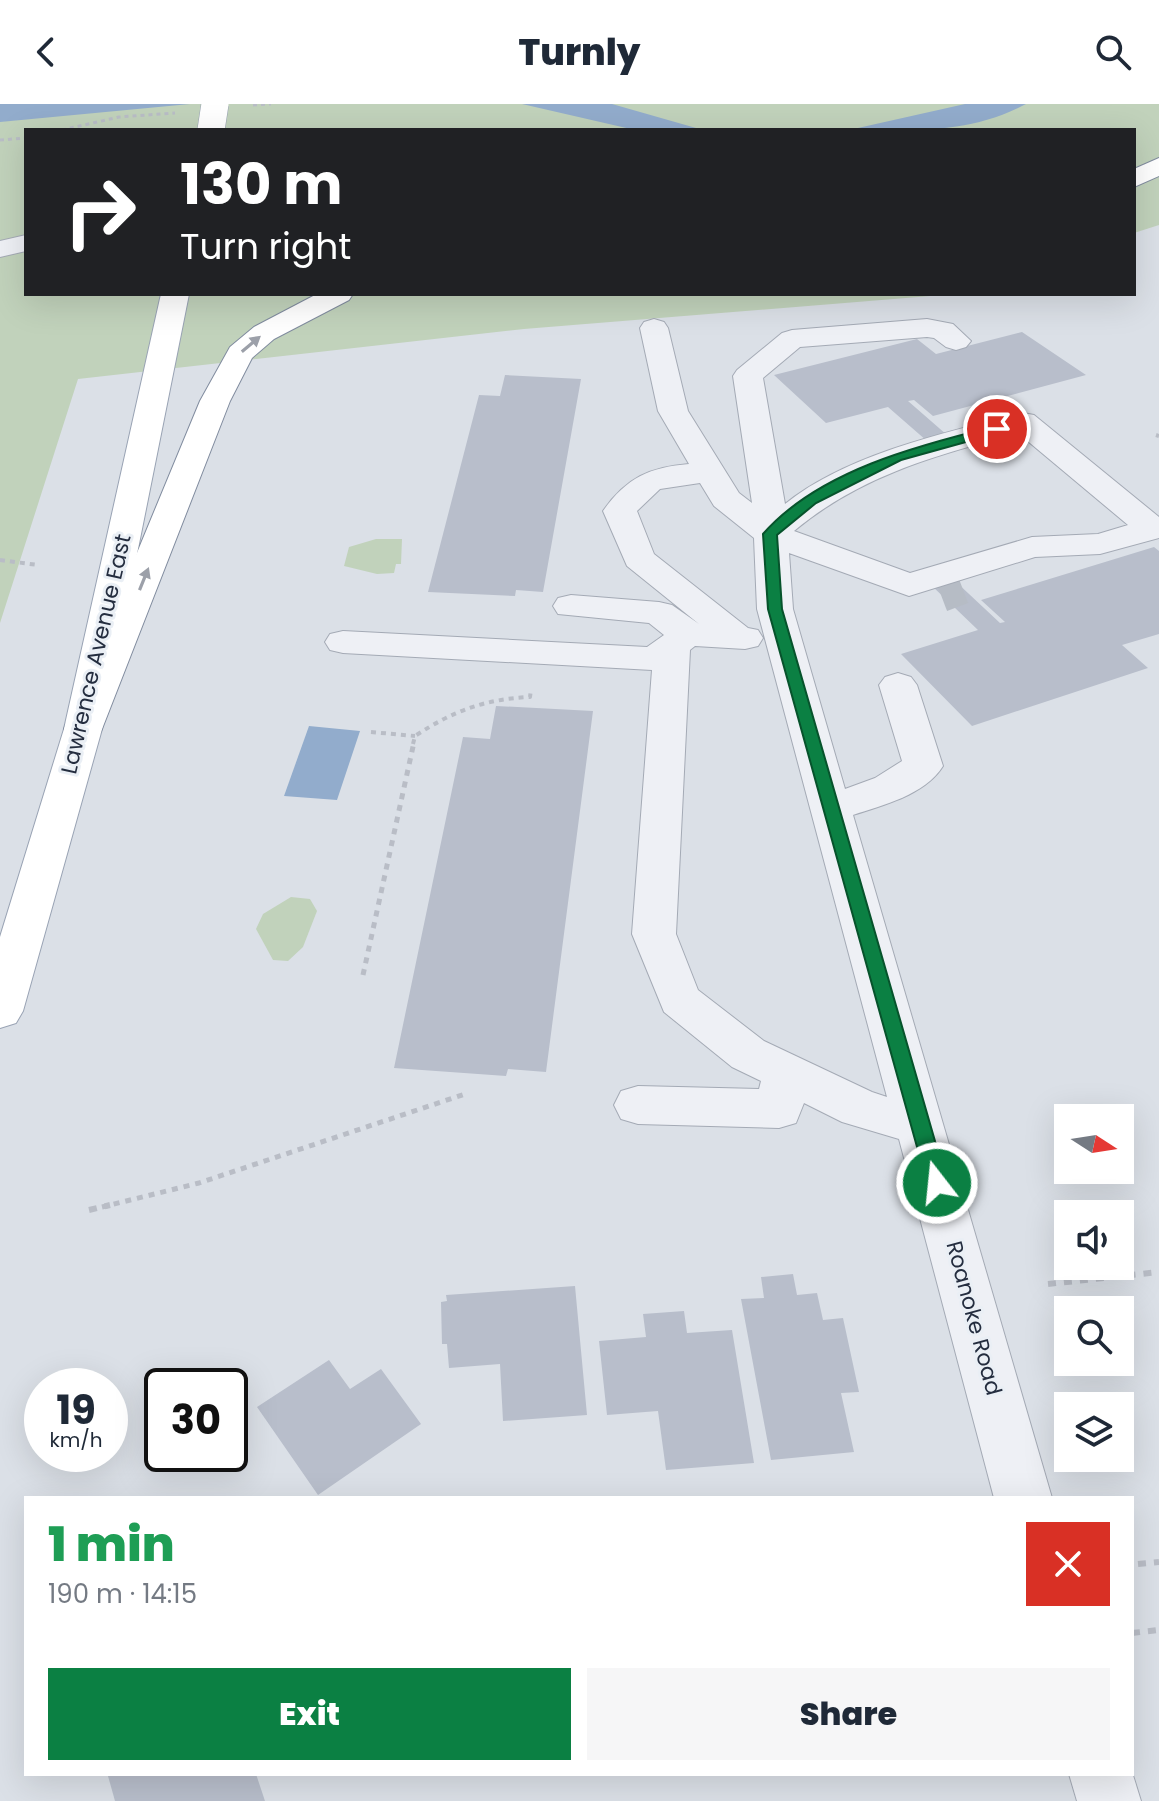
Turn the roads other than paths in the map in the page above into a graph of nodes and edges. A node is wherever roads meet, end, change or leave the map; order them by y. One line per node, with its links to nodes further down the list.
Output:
1 (215, 104): 2 (main road, bridge)
2 (211, 128)
3 (1159, 166): 4 (main road)
4 (1136, 178)
5 (24, 243): 6 (street)
6 (0, 249)
7 (175, 296): 21 (main road, Lawrence Avenue East)
8 (335, 296): 21 (main road, one-way to 8)
9 (654, 328): 11 (street)
10 (956, 341): 12 (street, Roanoke Road)
11 (709, 472): 12 (street); 16 (street)
12 (770, 534): 13 (street); 14 (street); 19 (street, Roanoke Road)
13 (1008, 554): 14 (street); 14 (street)
14 (937, 589)
15 (571, 606): 17 (street)
16 (736, 636): 17 (street); 19 (street)
17 (680, 641): 18 (street); 24 (street)
18 (343, 642)
19 (786, 648): 22 (street, Roanoke Road)
20 (898, 685): 22 (street)
21 (83, 729): 23 (main road, Lawrence Avenue East)
22 (832, 808): 26 (street, Roanoke Road)
23 (0, 1011)
24 (786, 1073): 25 (street); 26 (street)
25 (638, 1105)
26 (921, 1126): 27 (street, Roanoke Road)
27 (1022, 1496)
28 (1102, 1776): 29 (street)
29 (1109, 1801)

